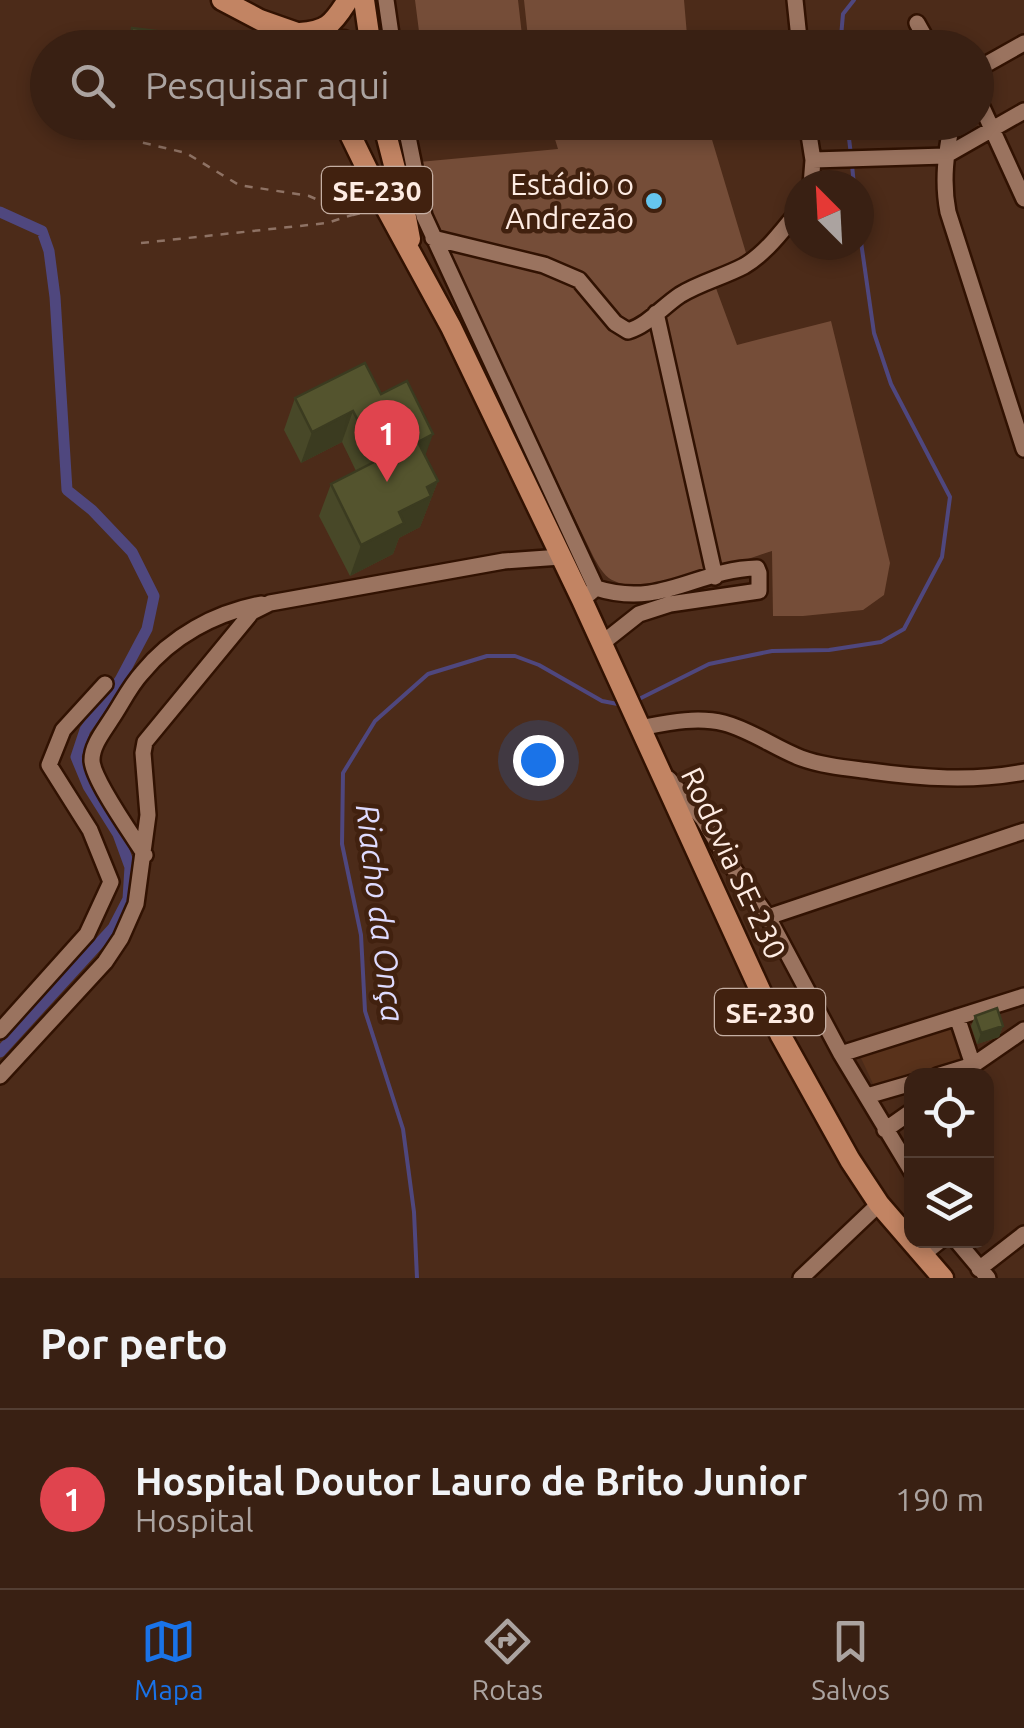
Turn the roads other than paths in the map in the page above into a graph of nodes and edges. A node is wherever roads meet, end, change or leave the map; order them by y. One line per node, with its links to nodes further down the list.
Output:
1 (222, 0): 6 (main road)
2 (386, 0): 9 (street)
3 (795, 0): 10 (street)
4 (352, 1): 7 (main road); 8 (main road)
5 (917, 23): 11 (street)
6 (276, 30)
7 (336, 30)
8 (364, 30)
9 (390, 30)
10 (798, 30)
11 (921, 30)
12 (1024, 44): 13 (street)
13 (994, 60)
14 (1024, 111): 15 (street)
15 (994, 127)
16 (994, 130): 26 (street)
17 (353, 140): 30 (main road, SE-230)
18 (389, 140): 27 (main road, SE-230)
19 (406, 140): 27 (street)
20 (810, 140): 24 (street)
21 (949, 140): 23 (street)
22 (973, 140): 23 (street)
23 (946, 156): 24 (street); 32 (street)
24 (813, 160): 25 (street)
25 (812, 170)
26 (1024, 199)
27 (415, 216): 29 (street); 30 (main road, SE-230)
28 (784, 227): 31 (street)
29 (433, 238): 31 (street); 35 (street)
30 (413, 256): 33 (main road, SE-230)
31 (656, 313): 34 (street)
32 (1024, 449)
33 (561, 557): 35 (main road, SE-230); 36 (street)
34 (714, 576): 35 (street); 38 (street)
35 (597, 594): 38 (street); 39 (main road, SE-230)
36 (270, 603): 37 (street); 40 (street)
37 (207, 622): 40 (street); 46 (street)
38 (626, 622): 39 (street)
39 (601, 644): 42 (main road, SE-230)
40 (220, 650): 46 (street)
41 (105, 684): 51 (street)
42 (638, 725): 43 (main road, Rodovia SE-230 / SE-230); 44 (street)
43 (656, 764): 47 (street); 62 (main road, Rodovia SE-230 / SE-230)
44 (1024, 772)
45 (1024, 831): 47 (street)
46 (144, 854): 56 (street)
47 (768, 918): 52 (street)
48 (1024, 996): 49 (street)
49 (957, 1017): 52 (street); 53 (street)
50 (1024, 1030): 53 (street)
51 (0, 1031)
52 (841, 1054): 58 (street)
53 (973, 1065): 54 (street); 55 (street)
54 (963, 1068)
55 (969, 1068)
56 (0, 1076)
57 (904, 1085): 58 (street)
58 (867, 1096): 60 (street)
59 (904, 1116): 60 (street)
60 (885, 1130): 61 (street)
61 (904, 1160)
62 (879, 1204): 66 (main road, Rodovia SE-230 / SE-230); 68 (street)
63 (1024, 1234): 67 (street)
64 (931, 1248): 66 (street)
65 (963, 1248): 67 (street)
66 (922, 1255): 69 (main road, Rodovia SE-230 / SE-230)
67 (984, 1274)
68 (801, 1278)
69 (943, 1278)

